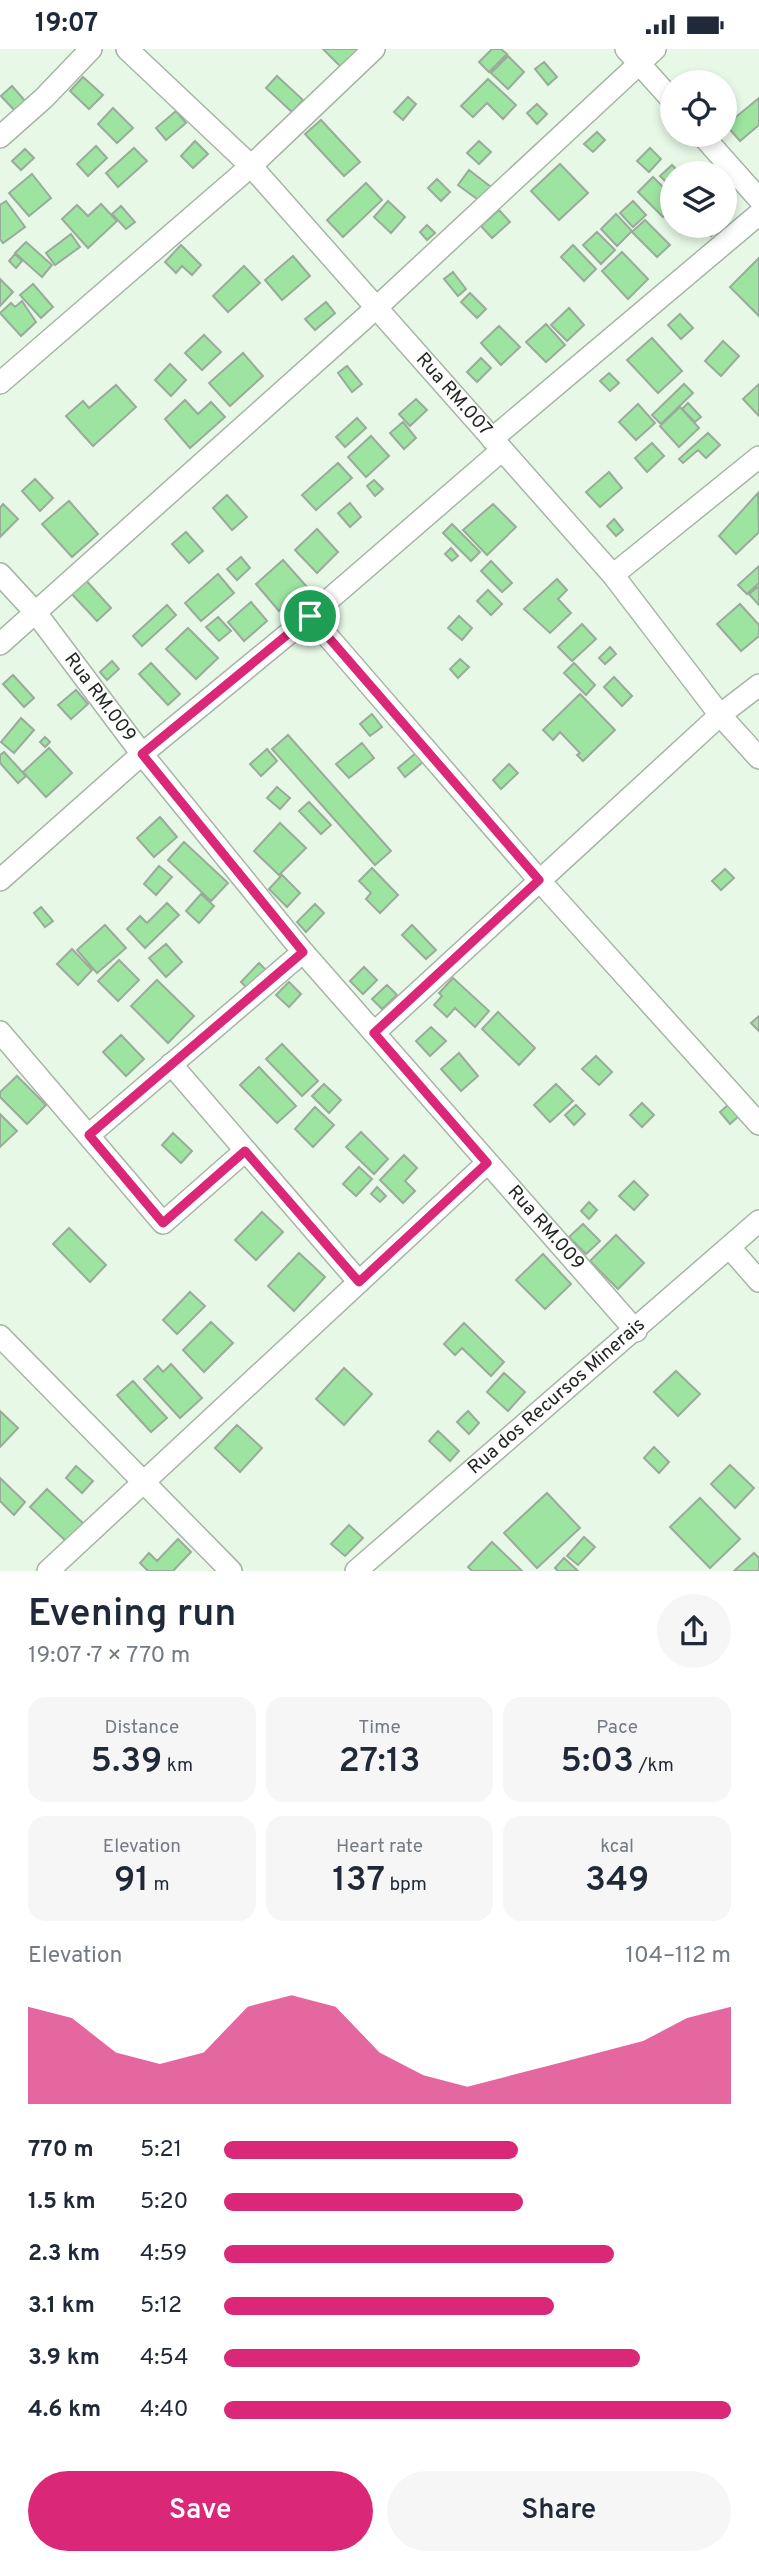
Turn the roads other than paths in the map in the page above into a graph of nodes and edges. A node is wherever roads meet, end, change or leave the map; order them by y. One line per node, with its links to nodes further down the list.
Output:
1 (92, 49): 6 (street)
2 (127, 49): 8 (street, Rua RM.007)
3 (374, 49): 8 (street)
4 (640, 54): 5 (street); 11 (street)
5 (660, 83)
6 (0, 137)
7 (713, 147): 9 (street)
8 (251, 166): 11 (street, Rua RM.007); 12 (street)
9 (759, 199)
10 (759, 214): 13 (street)
11 (376, 308): 13 (street, Rua RM.007); 17 (street)
12 (0, 383)
13 (497, 444): 16 (street, Rua RM.007); 18 (street)
14 (759, 457): 16 (street)
15 (0, 574): 17 (street, Rua RM.009)
16 (613, 575): 21 (street, Rua RM.007)
17 (36, 613): 19 (street); 22 (street, Rua RM.009)
18 (310, 616): 22 (street); 25 (street)
19 (0, 644)
20 (759, 685): 21 (street)
21 (720, 715): 23 (street, Rua RM.007); 25 (street)
22 (142, 754): 24 (street); 26 (street, Rua RM.009)
23 (759, 758)
24 (0, 880)
25 (539, 880): 28 (street); 30 (street)
26 (303, 952): 28 (street, Rua RM.009); 29 (street)
27 (0, 1032): 31 (street)
28 (374, 1033): 33 (street, Rua RM.009)
29 (171, 1064): 31 (street); 32 (street)
30 (759, 1124)
31 (89, 1135): 32 (street)
32 (245, 1151): 37 (street)
33 (487, 1163): 37 (street); 38 (street, Rua RM.009)
34 (759, 1221): 35 (street, Rua dos Recursos Minerais)
35 (730, 1248): 36 (street); 38 (street, Rua dos Recursos Minerais)
36 (759, 1281)
37 (359, 1282): 40 (street)
38 (636, 1331): 41 (street, Rua dos Recursos Minerais)
39 (0, 1336): 40 (street)
40 (143, 1484): 42 (street); 43 (street)
41 (368, 1567)
42 (48, 1571)
43 (231, 1571)

